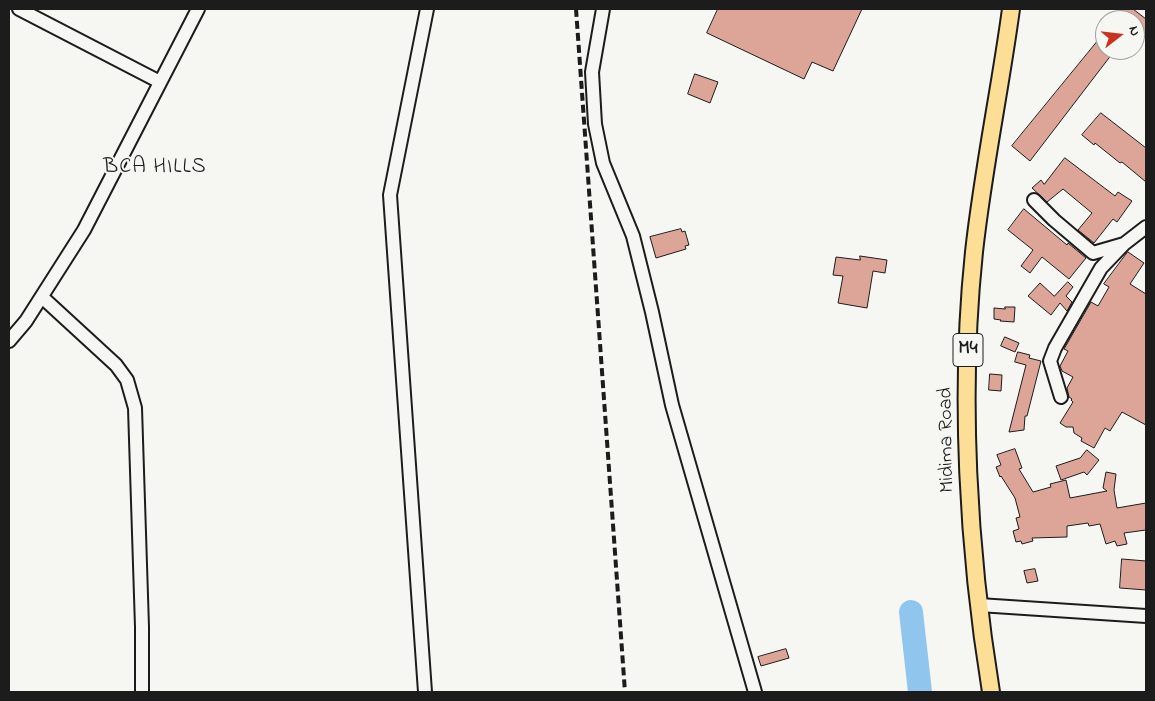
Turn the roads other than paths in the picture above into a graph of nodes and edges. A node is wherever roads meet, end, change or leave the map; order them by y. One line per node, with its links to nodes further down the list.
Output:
1 (20, 9): 6 (street)
2 (198, 9): 6 (street)
3 (427, 9): 16 (street)
4 (603, 9): 17 (street)
5 (1011, 9): 13 (main road, Midima Road / M4)
6 (160, 82): 10 (street)
7 (1034, 200): 9 (street)
8 (1146, 227): 9 (street)
9 (1124, 244): 12 (street)
10 (42, 297): 11 (street); 15 (street)
11 (9, 341)
12 (1061, 397)
13 (980, 604): 14 (street); 18 (main road, Midima Road / M4)
14 (1146, 616)
15 (142, 692)
16 (425, 692)
17 (755, 692)
18 (991, 692)

